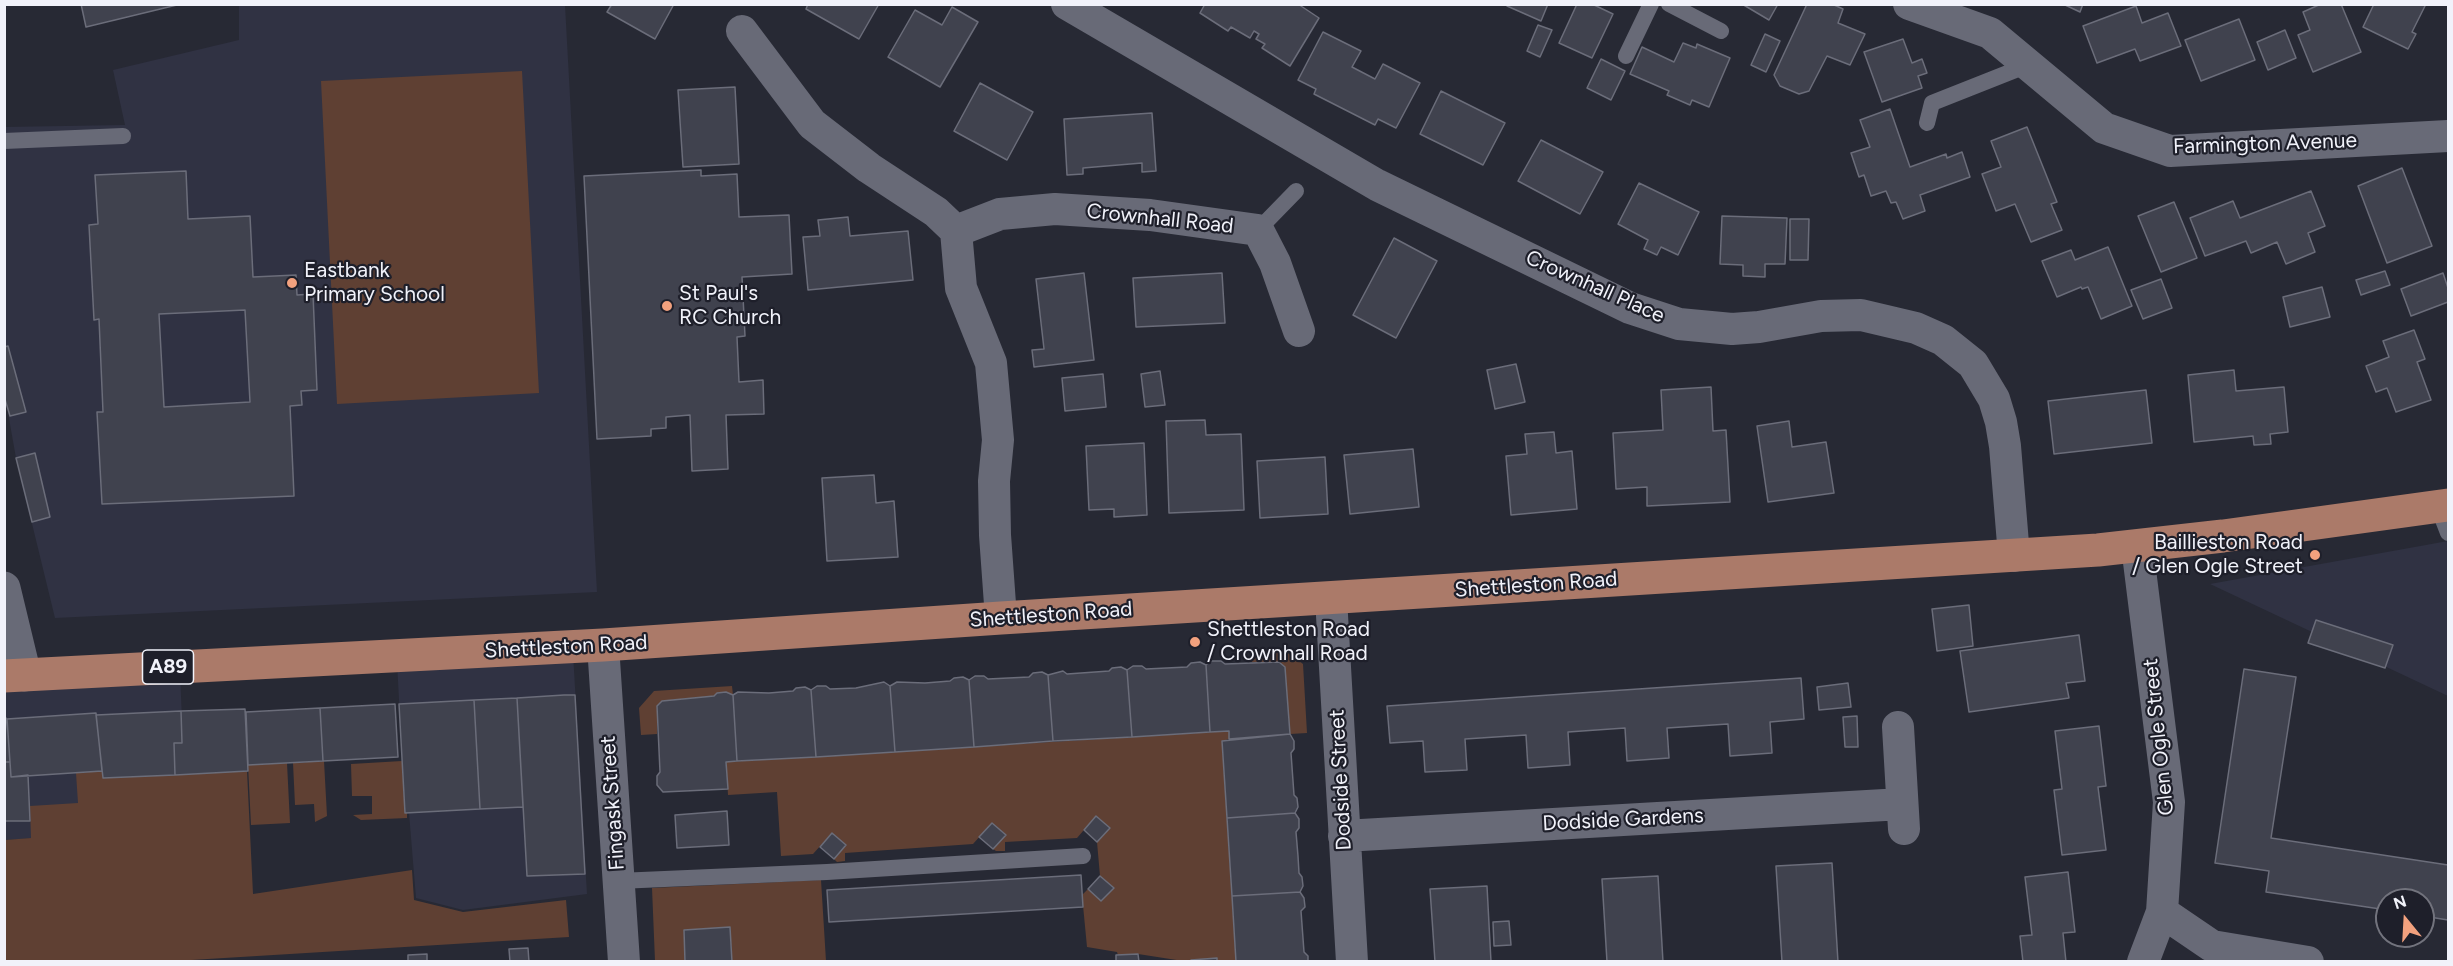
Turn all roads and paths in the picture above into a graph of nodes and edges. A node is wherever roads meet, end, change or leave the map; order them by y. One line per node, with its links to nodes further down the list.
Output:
1 (1067, 4): 19 (street, Crownhall Place)
2 (1651, 4): 7 (lane)
3 (1669, 4): 6 (lane)
4 (1909, 4): 8 (street, Farmington Avenue)
5 (742, 31): 15 (street)
6 (1721, 31)
7 (1626, 56)
8 (2028, 65): 9 (lane); 11 (street, Farmington Avenue)
9 (1927, 123)
10 (123, 136): 12 (lane)
11 (2448, 136)
12 (4, 141)
13 (1296, 191): 14 (lane)
14 (1258, 230): 15 (street, Crownhall Road); 16 (street, Crownhall Road)
15 (956, 231): 22 (street)
16 (1299, 331)
17 (2445, 515): 18 (main road, A89)
18 (2137, 546): 19 (main road, Shettleston Road / A89); 29 (street, Glen Ogle Street)
19 (2014, 556): 21 (main road, Shettleston Road / A89)
20 (4, 588): 24 (main road)
21 (1331, 598): 22 (main road, Shettleston Road / A89); 26 (street, Dodside Street)
22 (1001, 618): 23 (main road, Shettleston Road / A89)
23 (603, 645): 24 (main road, Shettleston Road / A89); 28 (street, Fingask Street)
24 (15, 675)
25 (1898, 727): 26 (street, Dodside Gardens)
26 (1344, 836): 31 (street, Dodside Street)
27 (1083, 856): 28 (lane)
28 (618, 881): 30 (street, Fingask Street)
29 (2162, 912): 32 (street, Glen Ogle Street); 33 (street)
30 (624, 962)
31 (1352, 962)
32 (2143, 962)
33 (2308, 962)

